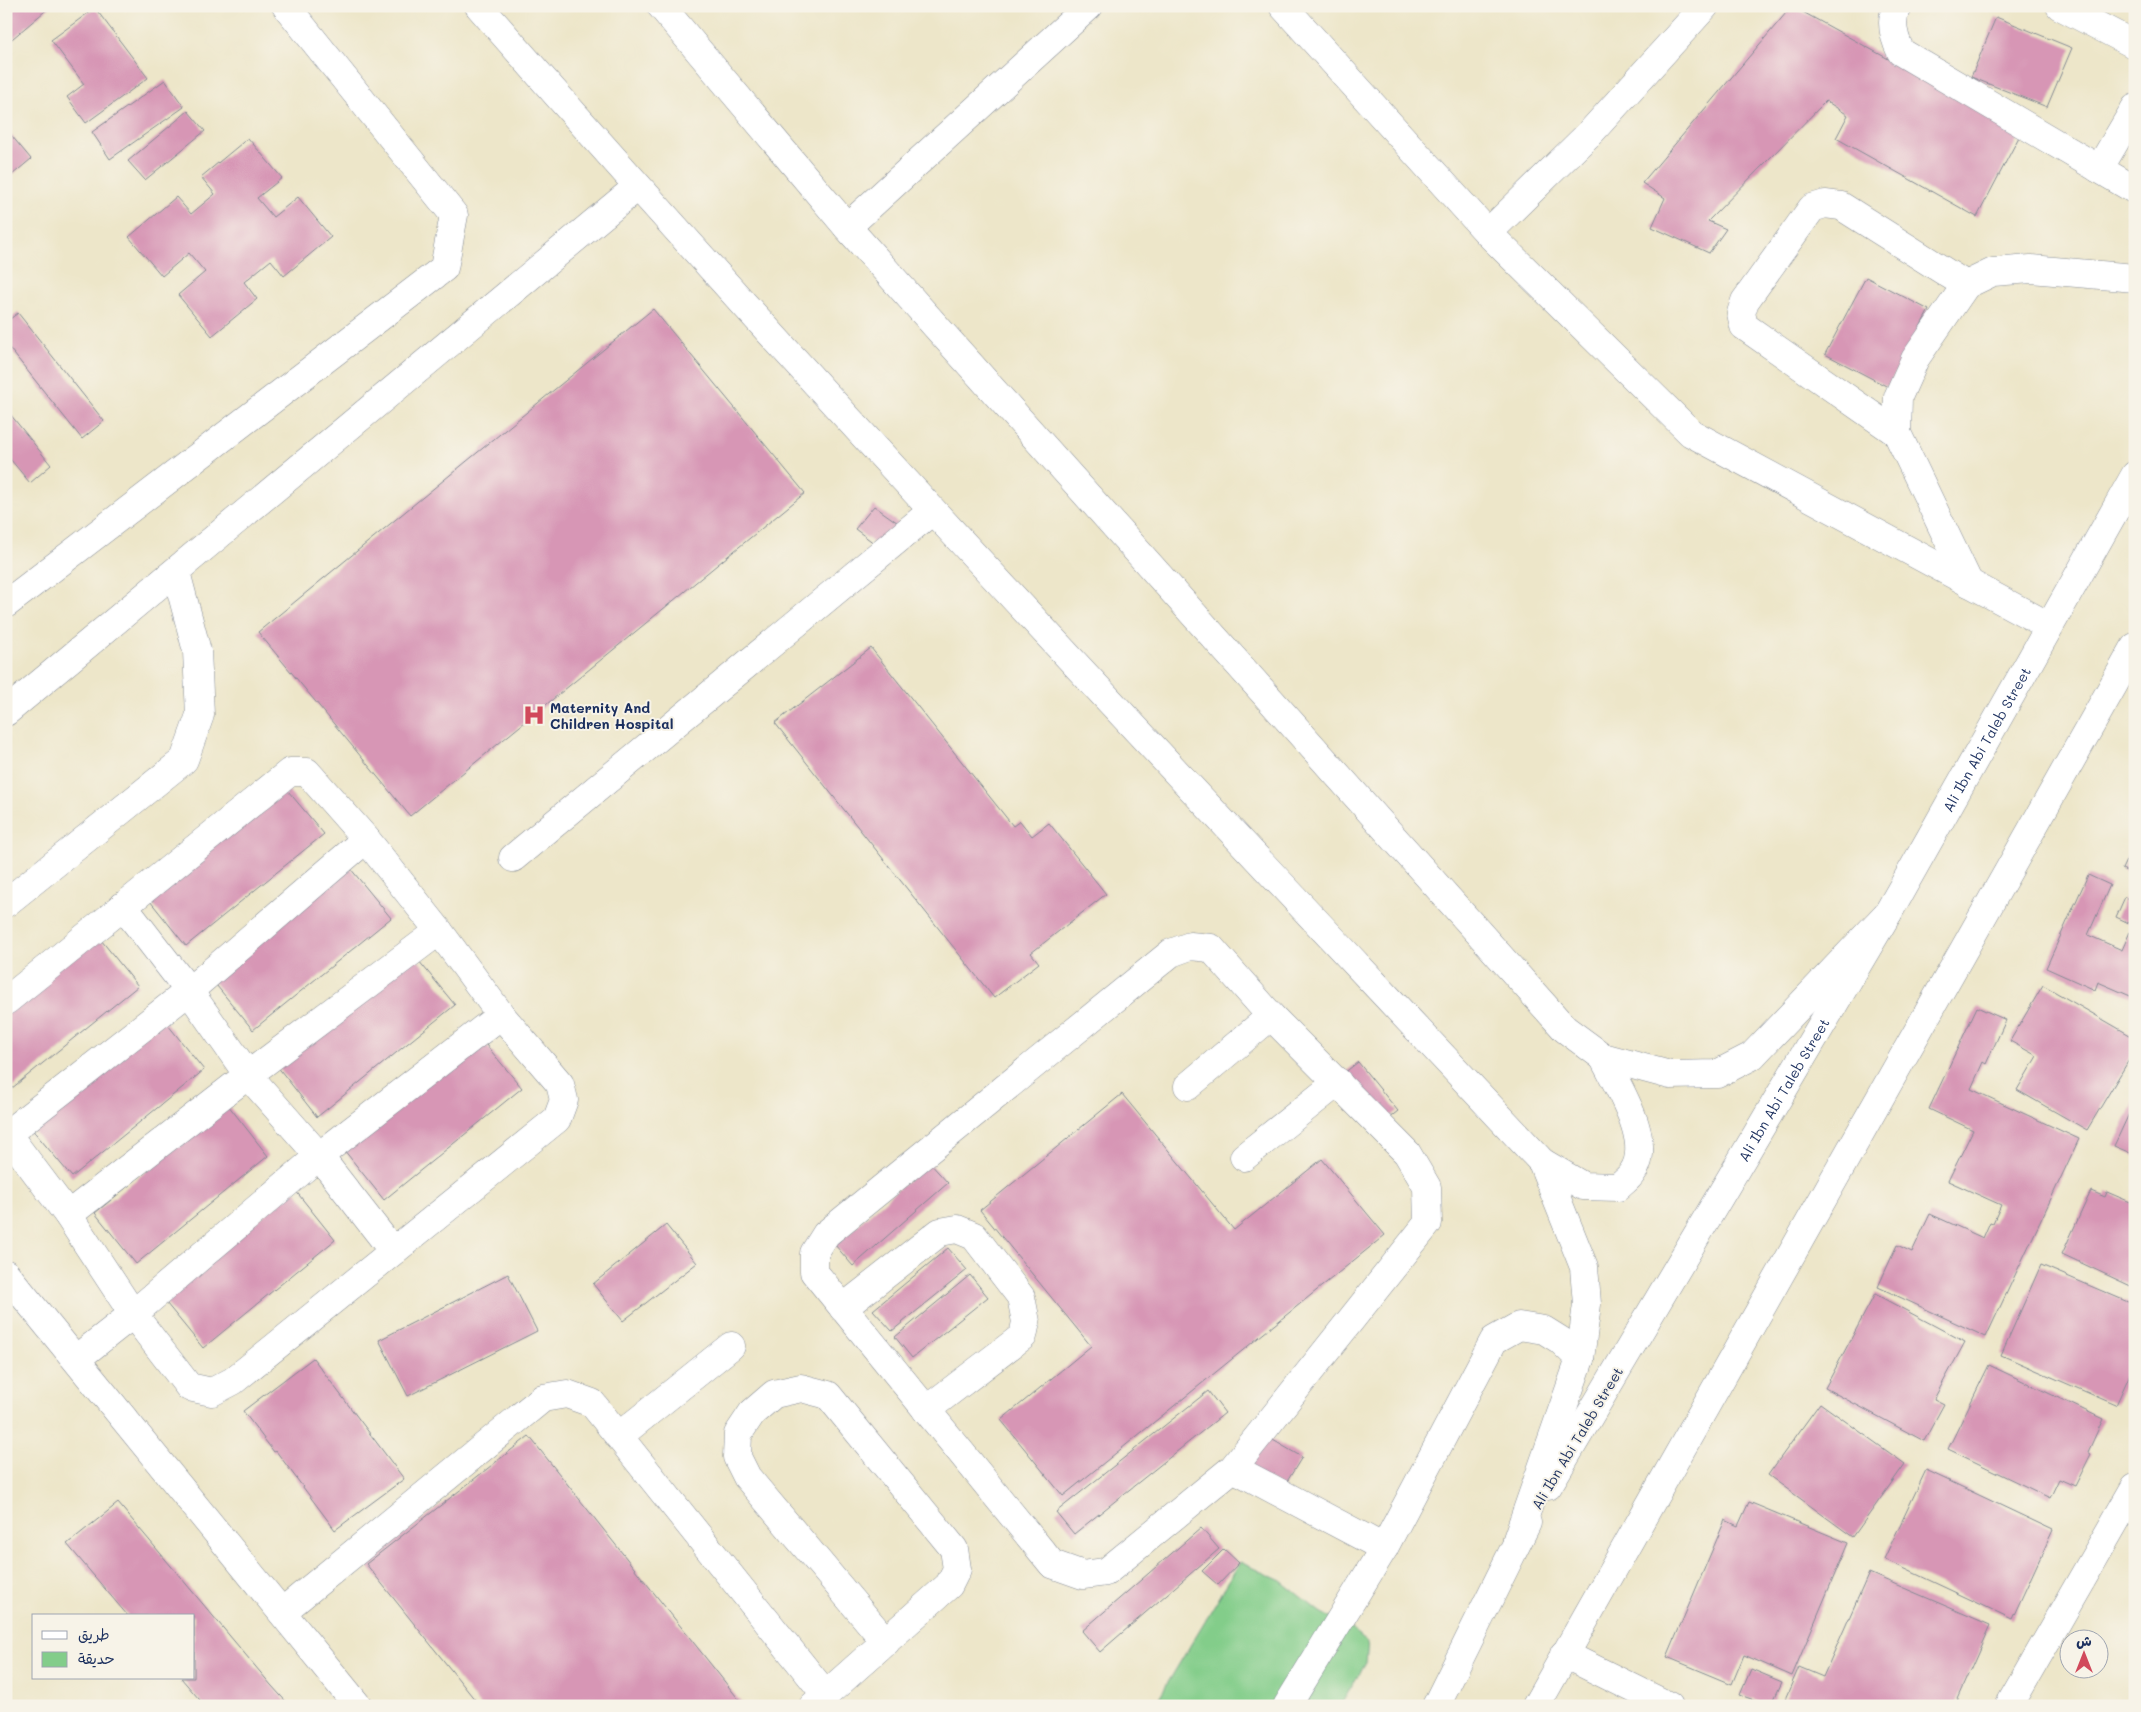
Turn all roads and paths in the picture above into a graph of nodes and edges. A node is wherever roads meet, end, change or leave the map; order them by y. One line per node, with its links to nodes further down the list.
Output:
1 (286, 6): 23 (street)
2 (479, 6): 12 (street)
3 (661, 6): 14 (street)
4 (1089, 6): 14 (street)
5 (1283, 6): 15 (street)
6 (1705, 6): 15 (street)
7 (1897, 6): 11 (street)
8 (2060, 6): 9 (street)
9 (2135, 46)
10 (2135, 108): 11 (street)
11 (2099, 169): 13 (street)
12 (637, 187): 20 (street); 21 (street)
13 (2135, 190)
14 (847, 227): 37 (street)
15 (1488, 232): 22 (street)
16 (2135, 278): 17 (street)
17 (1966, 285): 18 (street); 18 (street)
18 (1896, 433): 22 (street)
19 (2135, 475): 24 (street, Ali Ibn Abi Taleb Street)
20 (932, 511): 28 (street); 44 (street)
21 (176, 572): 26 (street); 29 (street)
22 (1969, 583): 24 (street)
23 (6, 604)
24 (2049, 626): 31 (street, Ali Ibn Abi Taleb Street)
25 (2135, 648): 61 (street)
26 (6, 712)
27 (366, 839): 30 (street); 32 (street); 33 (street)
28 (513, 858)
29 (6, 904)
30 (123, 906): 33 (street); 34 (street)
31 (1888, 913): 37 (street); 57 (street, Ali Ibn Abi Taleb Street)
32 (440, 931): 35 (street); 38 (street)
33 (189, 991): 38 (street); 41 (street)
34 (6, 1001)
35 (501, 1015): 42 (street); 46 (street)
36 (1271, 1016): 39 (street); 40 (street); 48 (street)
37 (1604, 1057): 44 (street)
38 (248, 1075): 42 (street); 45 (street)
39 (1338, 1082): 43 (street); 55 (street)
40 (1188, 1086)
41 (7, 1134): 45 (street)
42 (319, 1156): 46 (street); 49 (street)
43 (1244, 1157)
44 (1542, 1162): 52 (street)
45 (68, 1215): 49 (street)
46 (393, 1251): 49 (street)
47 (6, 1274): 51 (street)
48 (843, 1308): 53 (street); 53 (street)
49 (133, 1314): 51 (street)
50 (731, 1346): 54 (street)
51 (76, 1360): 59 (street)
52 (1580, 1360): 57 (street); 58 (street)
53 (926, 1410): 55 (street)
54 (619, 1436): 59 (street); 62 (street)
55 (1233, 1468): 58 (street)
56 (2131, 1504): 68 (street)
57 (1517, 1539): 65 (street, Ali Ibn Abi Taleb Street)
58 (1384, 1548): 64 (street)
59 (282, 1612): 63 (street)
60 (886, 1642): 60 (street); 62 (street)
61 (1564, 1654): 66 (street); 67 (street)
62 (820, 1700)
63 (358, 1706)
64 (1287, 1706)
65 (1436, 1706)
66 (1536, 1706)
67 (1669, 1706)
68 (2009, 1706)

